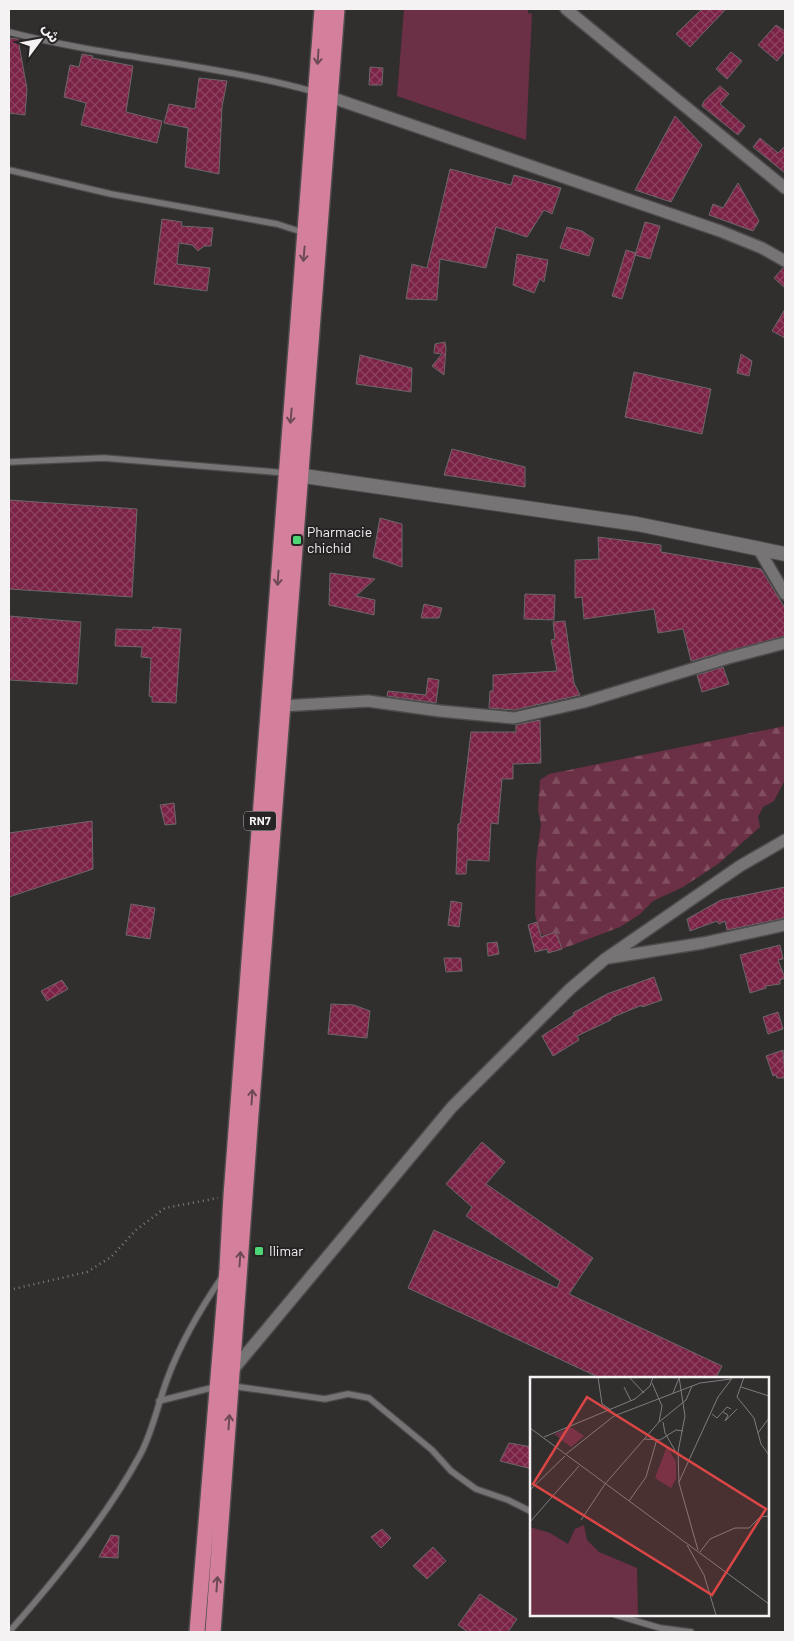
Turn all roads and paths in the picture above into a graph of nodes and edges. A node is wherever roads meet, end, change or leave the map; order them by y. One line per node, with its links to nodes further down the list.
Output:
1 (322, 9): 5 (highway, RN7, one-way to 5)
2 (337, 9): 6 (highway, RN7)
3 (566, 9): 8 (street)
4 (9, 32): 5 (lane)
5 (315, 92): 9 (highway, RN7)
6 (330, 96): 10 (street); 13 (highway, RN7)
7 (9, 170): 9 (lane)
8 (785, 188)
9 (306, 233): 12 (highway, RN7, one-way to 12)
10 (785, 260)
11 (9, 462): 12 (lane)
12 (286, 473): 13 (street); 22 (highway, RN7, one-way to 22)
13 (301, 475): 14 (street); 18 (highway, RN7)
14 (758, 548): 15 (street); 16 (street)
15 (785, 554)
16 (785, 594)
17 (785, 643): 18 (street)
18 (282, 706): 25 (highway, RN7, one-way to 18)
19 (785, 840): 21 (street)
20 (785, 925): 21 (street)
21 (605, 958): 25 (street)
22 (231, 1196): 23 (highway, RN7); 24 (path)
23 (227, 1269): 25 (highway, RN7); 26 (lane)
24 (9, 1290)
25 (227, 1381): 26 (lane); 27 (lane); 30 (highway, RN7); 31 (highway, RN7, one-way to 25)
26 (159, 1401): 29 (lane)
27 (530, 1511)
28 (619, 1616): 32 (lane)
29 (9, 1632)
30 (197, 1632)
31 (213, 1632)
32 (691, 1632)

